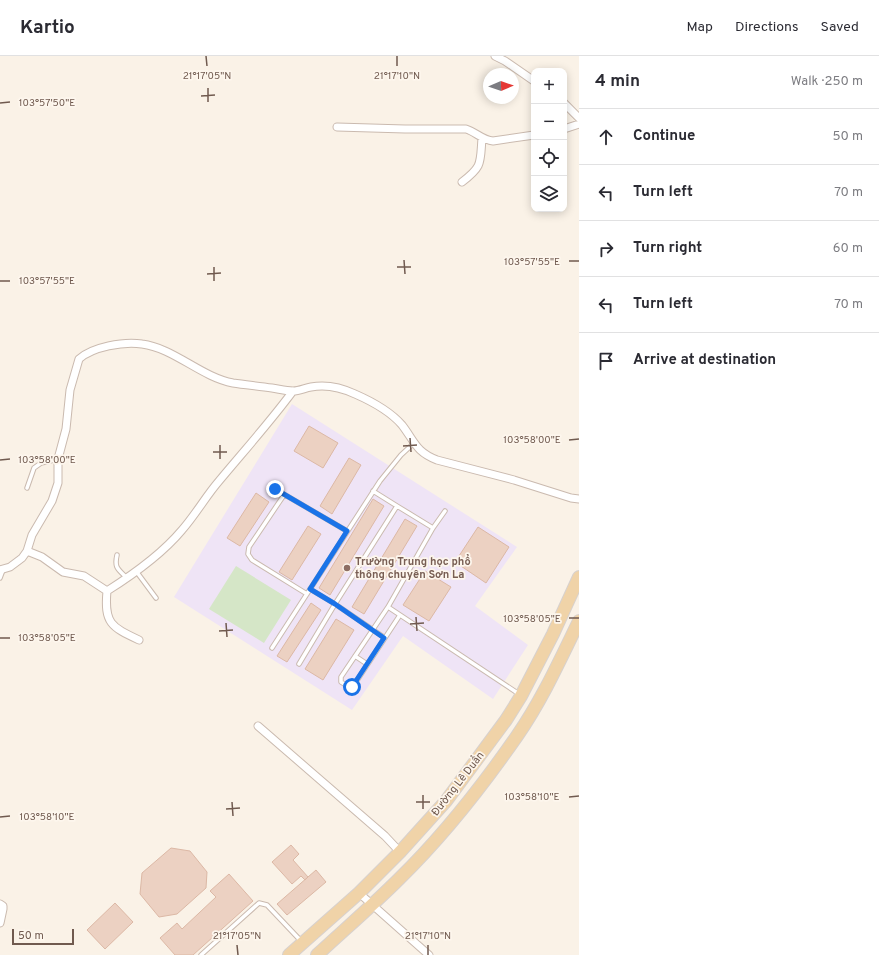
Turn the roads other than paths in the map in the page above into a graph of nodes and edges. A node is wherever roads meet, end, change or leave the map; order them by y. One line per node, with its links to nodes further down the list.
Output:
1 (497, 56): 2 (street)
2 (531, 80)
3 (567, 107): 4 (street)
4 (579, 118)
5 (579, 124): 7 (street)
6 (338, 127): 9 (street)
7 (567, 128)
8 (531, 135): 9 (street)
9 (482, 138): 10 (street)
10 (462, 182)
11 (293, 391): 12 (street); 13 (street); 26 (street)
12 (414, 443): 16 (lane); 18 (street)
13 (58, 459): 14 (lane); 23 (street)
14 (27, 488)
15 (275, 489): 17 (lane)
16 (373, 491): 19 (lane); 22 (lane)
17 (284, 495): 22 (lane); 32 (lane)
18 (579, 499)
19 (397, 506): 21 (lane); 34 (lane)
20 (445, 511): 21 (lane)
21 (433, 528): 35 (lane)
22 (347, 531): 30 (lane)
23 (27, 551): 25 (street); 31 (street)
24 (117, 555): 29 (lane)
25 (2, 569): 28 (lane)
26 (136, 571): 29 (street); 33 (lane)
27 (579, 576): 45 (main road, Đường Lê Duẩn)
28 (0, 578)
29 (127, 578): 31 (street)
30 (310, 589): 32 (lane); 34 (lane)
31 (107, 591): 40 (street)
32 (307, 594): 41 (lane)
33 (156, 598)
34 (335, 604): 38 (lane); 43 (lane)
35 (388, 606): 36 (lane); 38 (lane)
36 (400, 615): 39 (lane); 45 (lane)
37 (579, 621): 50 (main road, Đường Lê Duẩn)
38 (372, 630): 39 (lane); 42 (lane)
39 (384, 638): 44 (lane)
40 (139, 640)
41 (272, 648)
42 (355, 656): 44 (lane); 44 (lane)
43 (299, 664)
44 (367, 664)
45 (521, 696): 47 (main road, Đường Lê Duẩn)
46 (258, 726): 47 (street)
47 (400, 852): 48 (main road, Đường Lê Duẩn)
48 (359, 893): 50 (street); 52 (main road, Đường Lê Duẩn)
49 (0, 904): 51 (street)
50 (372, 905): 55 (main road, Đường Lê Duẩn); 56 (street)
51 (0, 923)
52 (302, 943): 53 (lane); 54 (main road, Đường Lê Duẩn)
53 (201, 955)
54 (289, 955)
55 (317, 955)
56 (429, 955)

